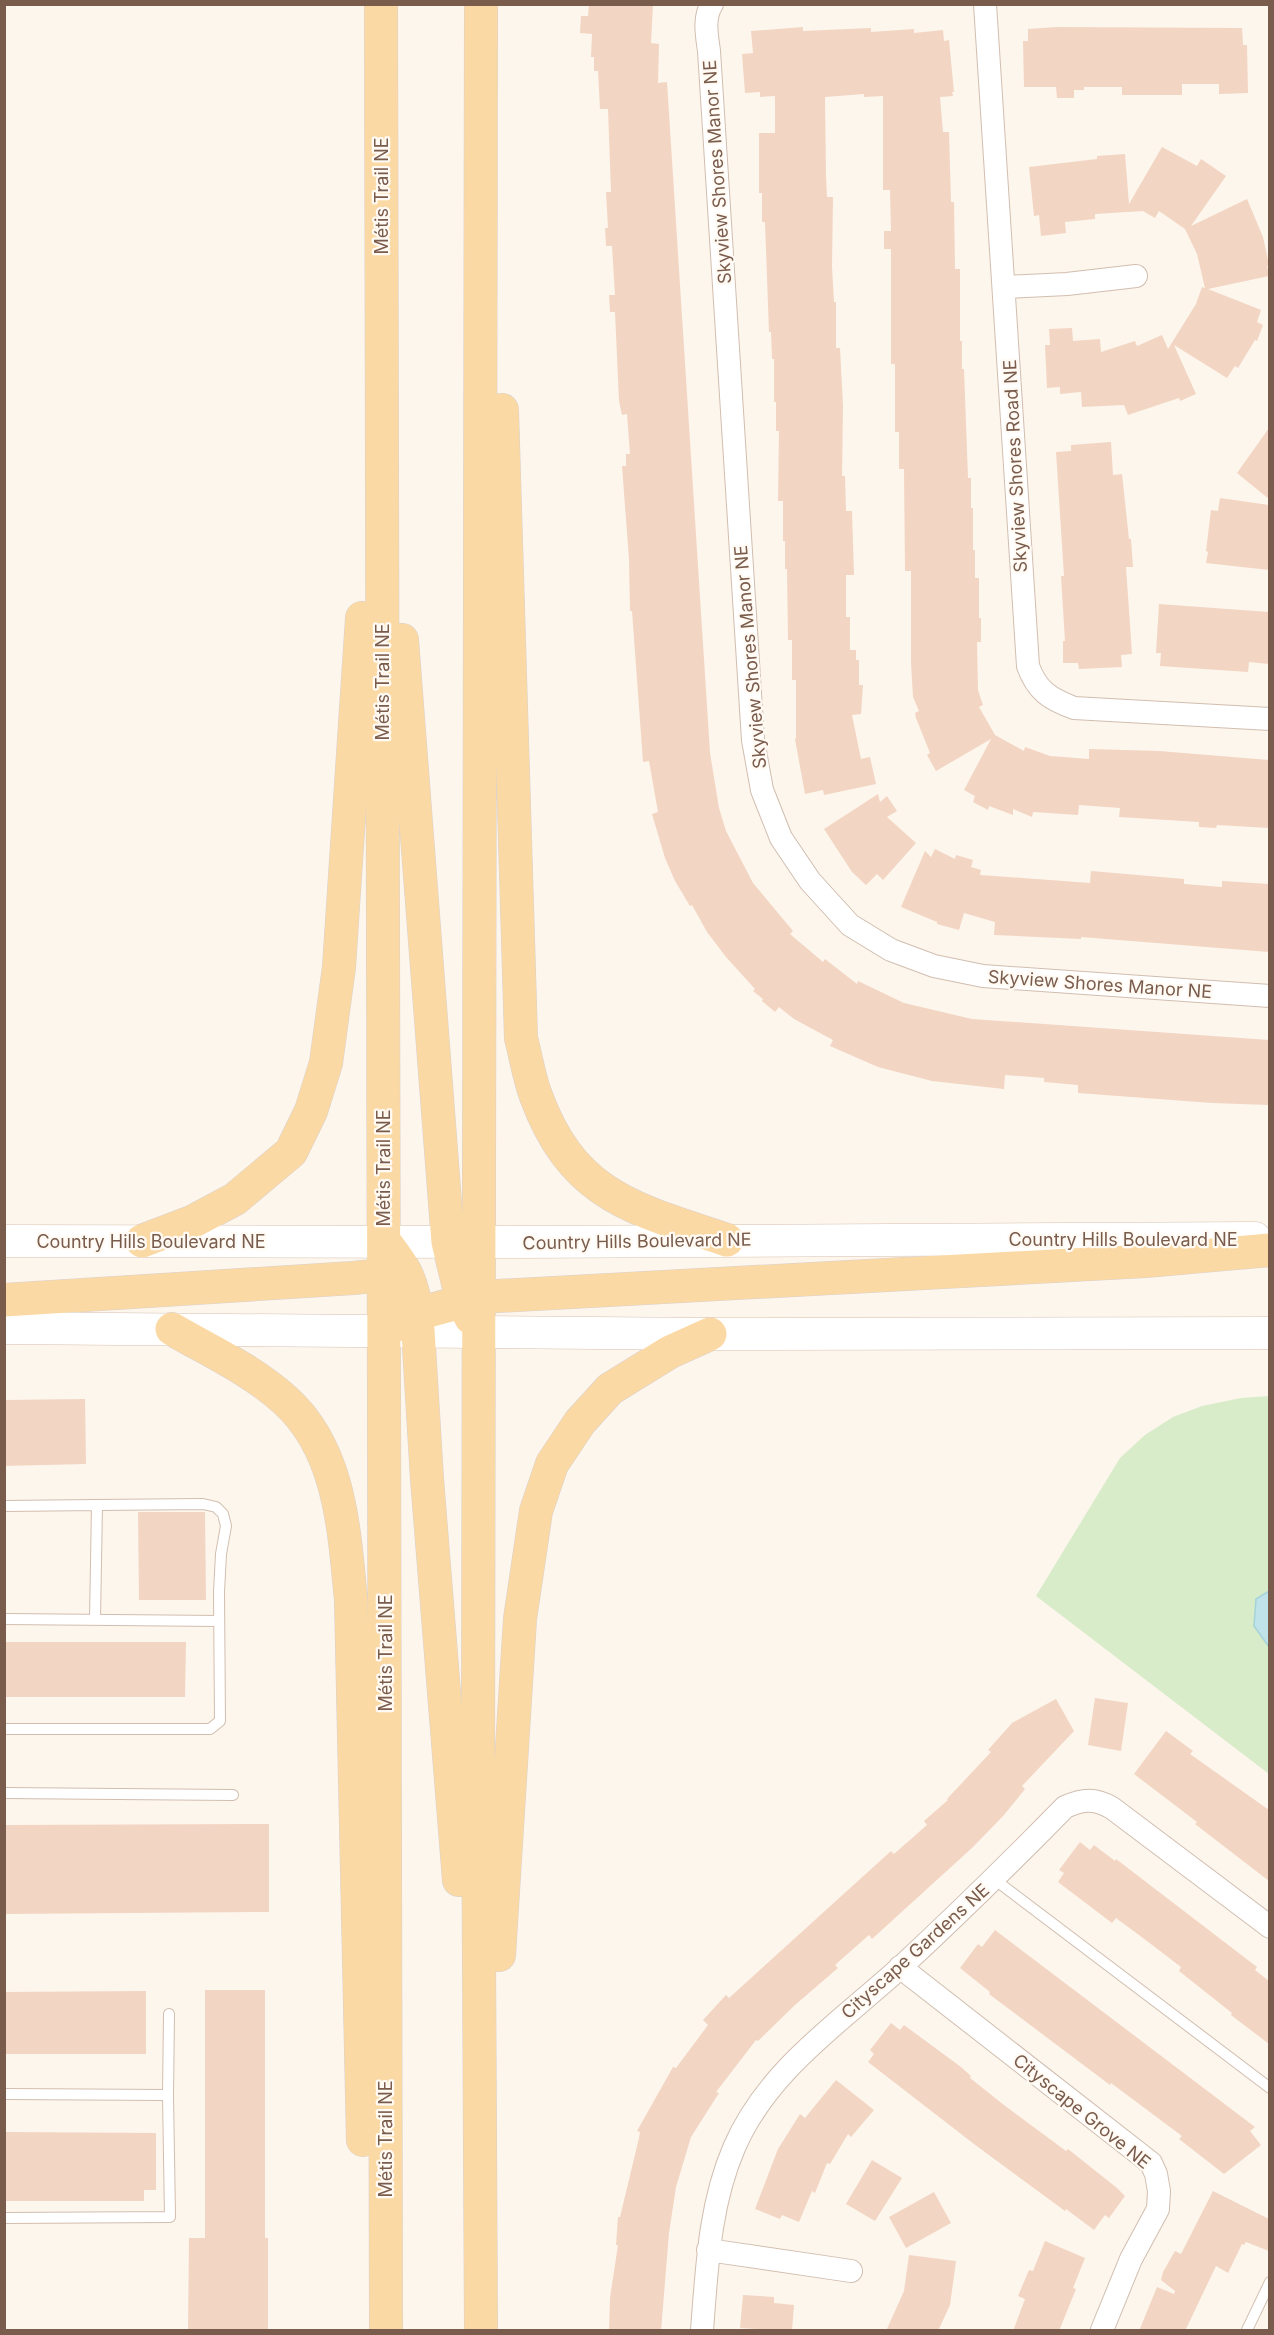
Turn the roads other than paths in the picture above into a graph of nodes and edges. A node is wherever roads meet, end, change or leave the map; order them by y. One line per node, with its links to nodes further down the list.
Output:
1 (381, 4): 8 (main road, Métis Trail NE)
2 (481, 4): 17 (main road)
3 (487, 4): 13 (main road)
4 (712, 4): 11 (street, Skyview Shores Manor NE)
5 (985, 4): 7 (street, Skyview Shores Road NE)
6 (1136, 276): 7 (street)
7 (1005, 287): 10 (street, Skyview Shores Road NE)
8 (381, 326): 9 (main road, Métis Trail NE); 15 (main road)
9 (381, 408): 16 (main road, Métis Trail NE); 17 (main road)
10 (1269, 719)
11 (1269, 996)
12 (1269, 1238): 13 (main road, Country Hills Boulevard NE)
13 (727, 1240): 17 (main road, Country Hills Boulevard NE)
14 (4, 1241): 15 (main road, Country Hills Boulevard NE)
15 (142, 1241): 16 (main road, Country Hills Boulevard NE)
16 (384, 1241): 17 (main road, Country Hills Boulevard NE); 19 (main road, Métis Trail NE)
17 (459, 1247): 19 (main road); 20 (main road)
18 (1269, 1250): 20 (main road)
19 (395, 1273): 21 (main road); 22 (main road); 25 (main road, Métis Trail NE)
20 (471, 1299): 22 (main road); 26 (main road)
21 (4, 1300)
22 (417, 1323): 25 (main road); 26 (main road); 44 (main road)
23 (4, 1328): 24 (main road)
24 (172, 1329): 25 (main road); 49 (main road)
25 (384, 1331): 50 (main road, Métis Trail NE)
26 (479, 1332): 28 (main road); 44 (main road)
27 (1269, 1333): 28 (main road)
28 (710, 1334): 44 (main road)
29 (97, 1505): 30 (lane); 32 (lane); 33 (lane)
30 (4, 1506)
31 (4, 1619): 32 (lane)
32 (95, 1620): 33 (lane)
33 (219, 1621): 34 (lane)
34 (4, 1730)
35 (4, 1793): 36 (lane)
36 (233, 1795)
37 (994, 1879): 38 (street, Cityscape Gardens NE); 39 (street, Cityscape Gardens NE); 41 (lane)
38 (1269, 1927)
39 (900, 1967): 46 (street, Cityscape Gardens NE); 53 (street, Cityscape Grove NE)
40 (169, 2014): 43 (lane)
41 (1269, 2088)
42 (4, 2094): 43 (lane)
43 (168, 2096): 45 (lane)
44 (481, 2199): 51 (main road)
45 (4, 2218)
46 (708, 2250): 47 (street); 52 (street, Cityscape Gardens NE)
47 (852, 2271)
48 (1269, 2282): 54 (lane)
49 (375, 2331)
50 (386, 2331)
51 (481, 2331)
52 (702, 2331)
53 (1102, 2331)
54 (1246, 2331)

